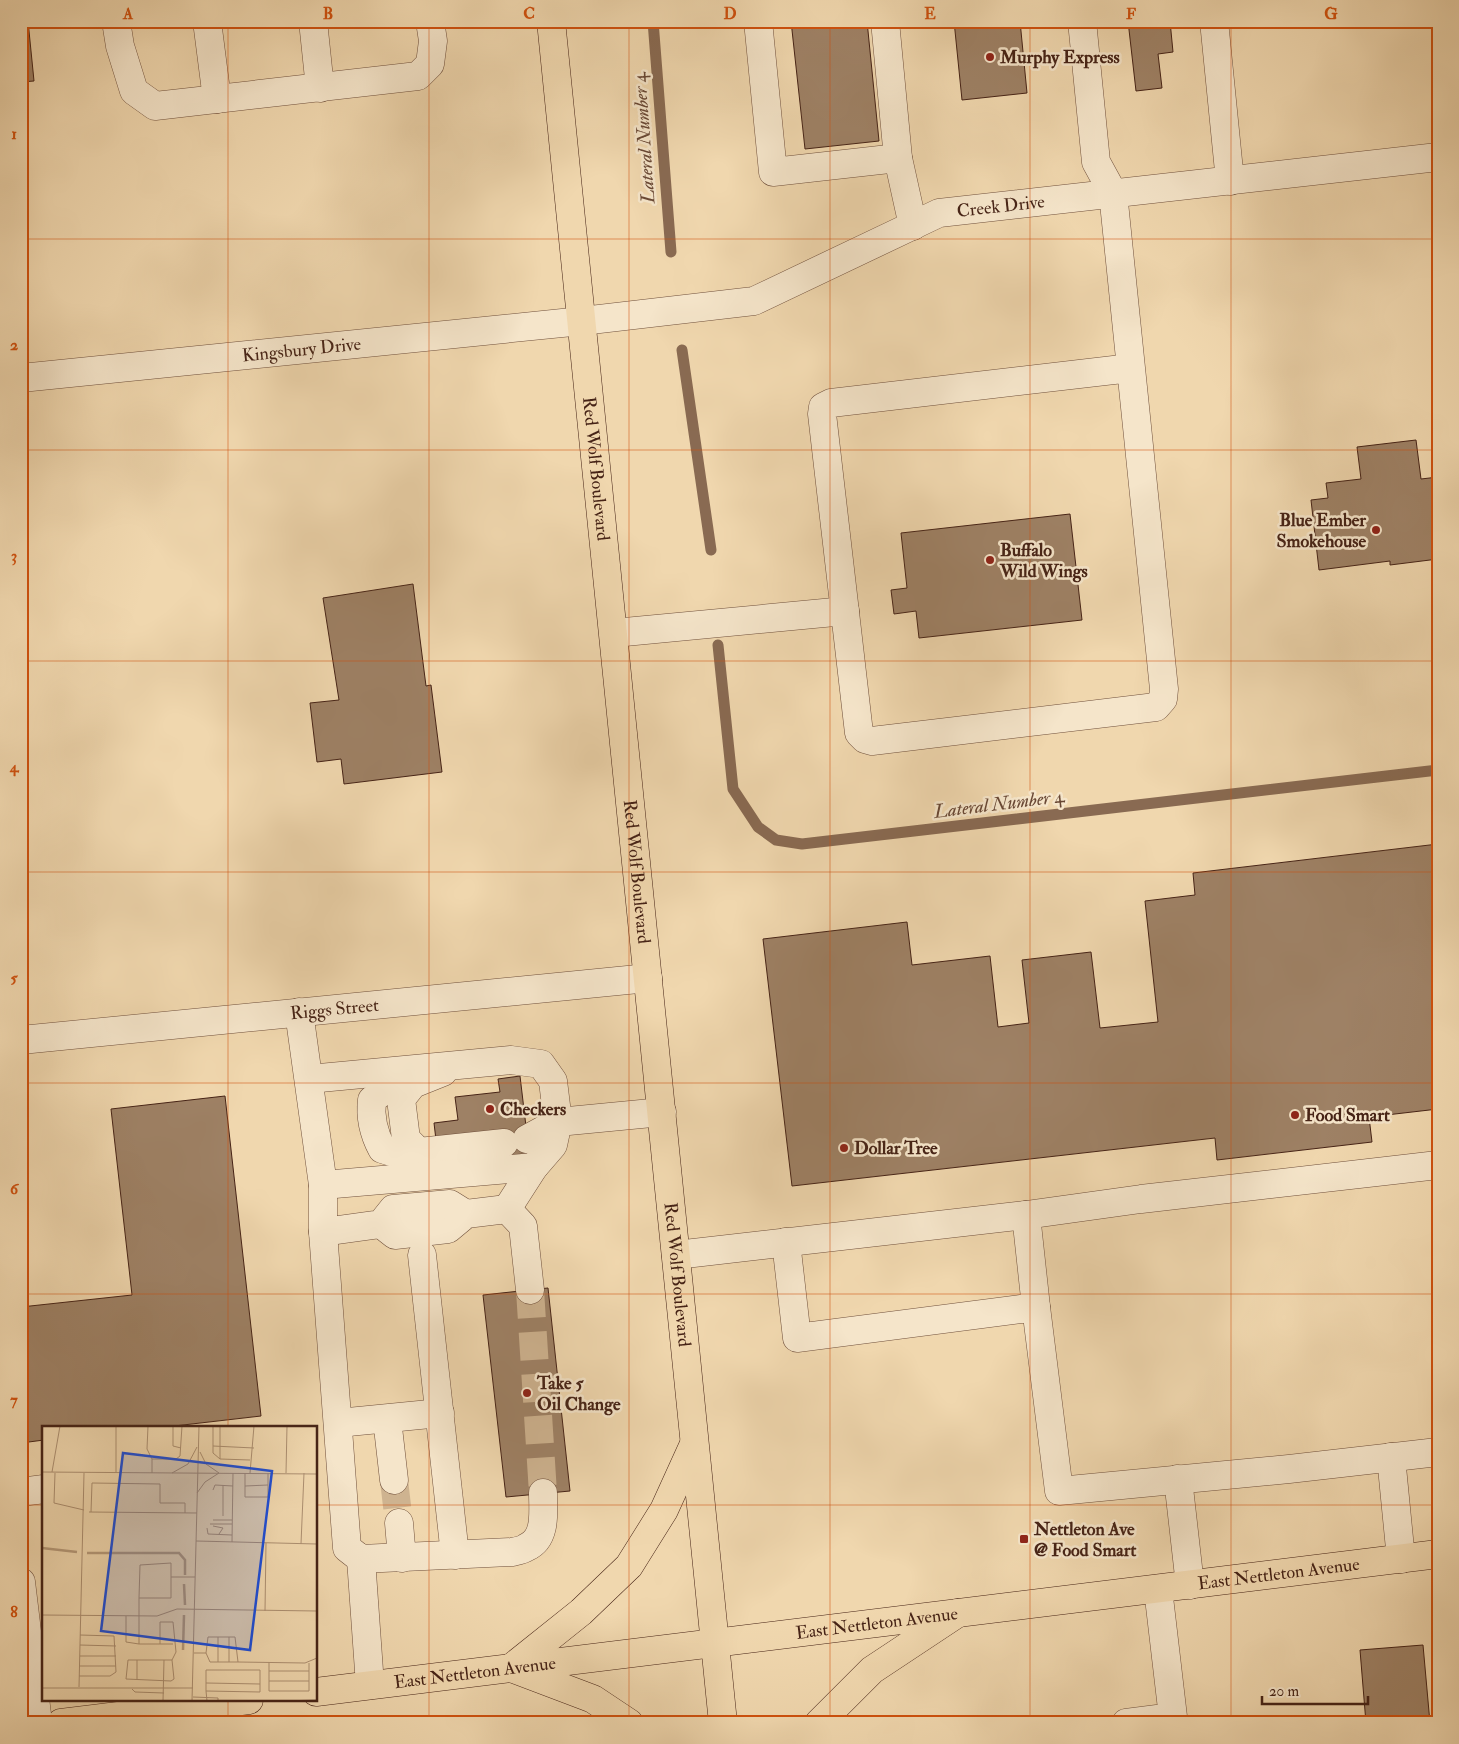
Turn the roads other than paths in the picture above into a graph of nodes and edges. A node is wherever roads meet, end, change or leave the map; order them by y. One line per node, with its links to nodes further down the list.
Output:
1 (116, 21): 11 (street)
2 (207, 21): 11 (street)
3 (313, 21): 10 (street)
4 (430, 21): 10 (street)
5 (551, 21): 17 (main road, Red Wolf Boulevard)
6 (758, 21): 13 (street)
7 (885, 21): 13 (street)
8 (1082, 21): 15 (street)
9 (1214, 21): 14 (street)
10 (320, 88): 11 (street)
11 (218, 99)
12 (1438, 157): 14 (street, Creek Drive)
13 (898, 158): 16 (street)
14 (1230, 181): 15 (street, Creek Drive)
15 (1113, 193): 16 (street, Creek Drive); 18 (street)
16 (913, 226): 17 (street, Creek Drive)
17 (582, 320): 19 (street, Kingsbury Drive); 21 (main road, Red Wolf Boulevard)
18 (1131, 368): 20 (street); 20 (street)
19 (21, 378)
20 (845, 611): 21 (street)
21 (614, 633): 22 (main road, Red Wolf Boulevard)
22 (648, 978): 23 (street, Riggs Street); 27 (main road, Red Wolf Boulevard)
23 (299, 1012): 24 (street, Riggs Street); 26 (street)
24 (21, 1040)
25 (463, 1064): 26 (street); 28 (street); 28 (street)
26 (309, 1079): 31 (street)
27 (662, 1112): 28 (street); 37 (main road, Red Wolf Boulevard)
28 (558, 1122): 30 (street)
29 (1438, 1165): 33 (street)
30 (534, 1167): 31 (street); 32 (street)
31 (322, 1185): 34 (street)
32 (508, 1209): 34 (street); 38 (street)
33 (1026, 1216): 35 (street); 39 (street)
34 (323, 1232): 42 (street)
35 (786, 1242): 37 (street); 39 (street)
36 (422, 1255): 40 (street)
37 (676, 1256): 43 (main road, Red Wolf Boulevard)
38 (530, 1290)
39 (1036, 1307): 46 (street)
40 (440, 1413): 41 (street); 53 (street)
41 (387, 1419): 42 (street); 47 (street)
42 (338, 1423): 55 (street)
43 (695, 1443): 61 (main road, Red Wolf Boulevard); 62 (main road)
44 (1438, 1452): 45 (street)
45 (1391, 1457): 46 (street); 56 (street)
46 (1178, 1479): 57 (street)
47 (394, 1480)
48 (42, 1489): 49 (street)
49 (21, 1492)
50 (543, 1493): 53 (street)
51 (399, 1523): 54 (street)
52 (1438, 1554): 56 (main road, East Nettleton Avenue)
53 (455, 1555): 54 (street)
54 (402, 1558): 55 (street)
55 (361, 1559): 63 (street)
56 (1401, 1559): 57 (main road, East Nettleton Avenue)
57 (1190, 1585): 58 (main road, East Nettleton Avenue)
58 (1158, 1589): 60 (main road, East Nettleton Avenue); 67 (street)
59 (30, 1597): 68 (street)
60 (958, 1613): 61 (main road, East Nettleton Avenue); 72 (main road)
61 (715, 1643): 62 (main road, East Nettleton Avenue); 71 (main road, Red Wolf Boulevard)
62 (511, 1668): 63 (main road, East Nettleton Avenue); 70 (main road)
63 (370, 1685): 64 (main road, East Nettleton Avenue)
64 (318, 1692)
65 (244, 1702): 66 (main road)
66 (211, 1714): 69 (main road)
67 (1179, 1720): 73 (street)
68 (38, 1723)
69 (61, 1723)
70 (629, 1723)
71 (723, 1723)
72 (819, 1723)
73 (1126, 1723)

